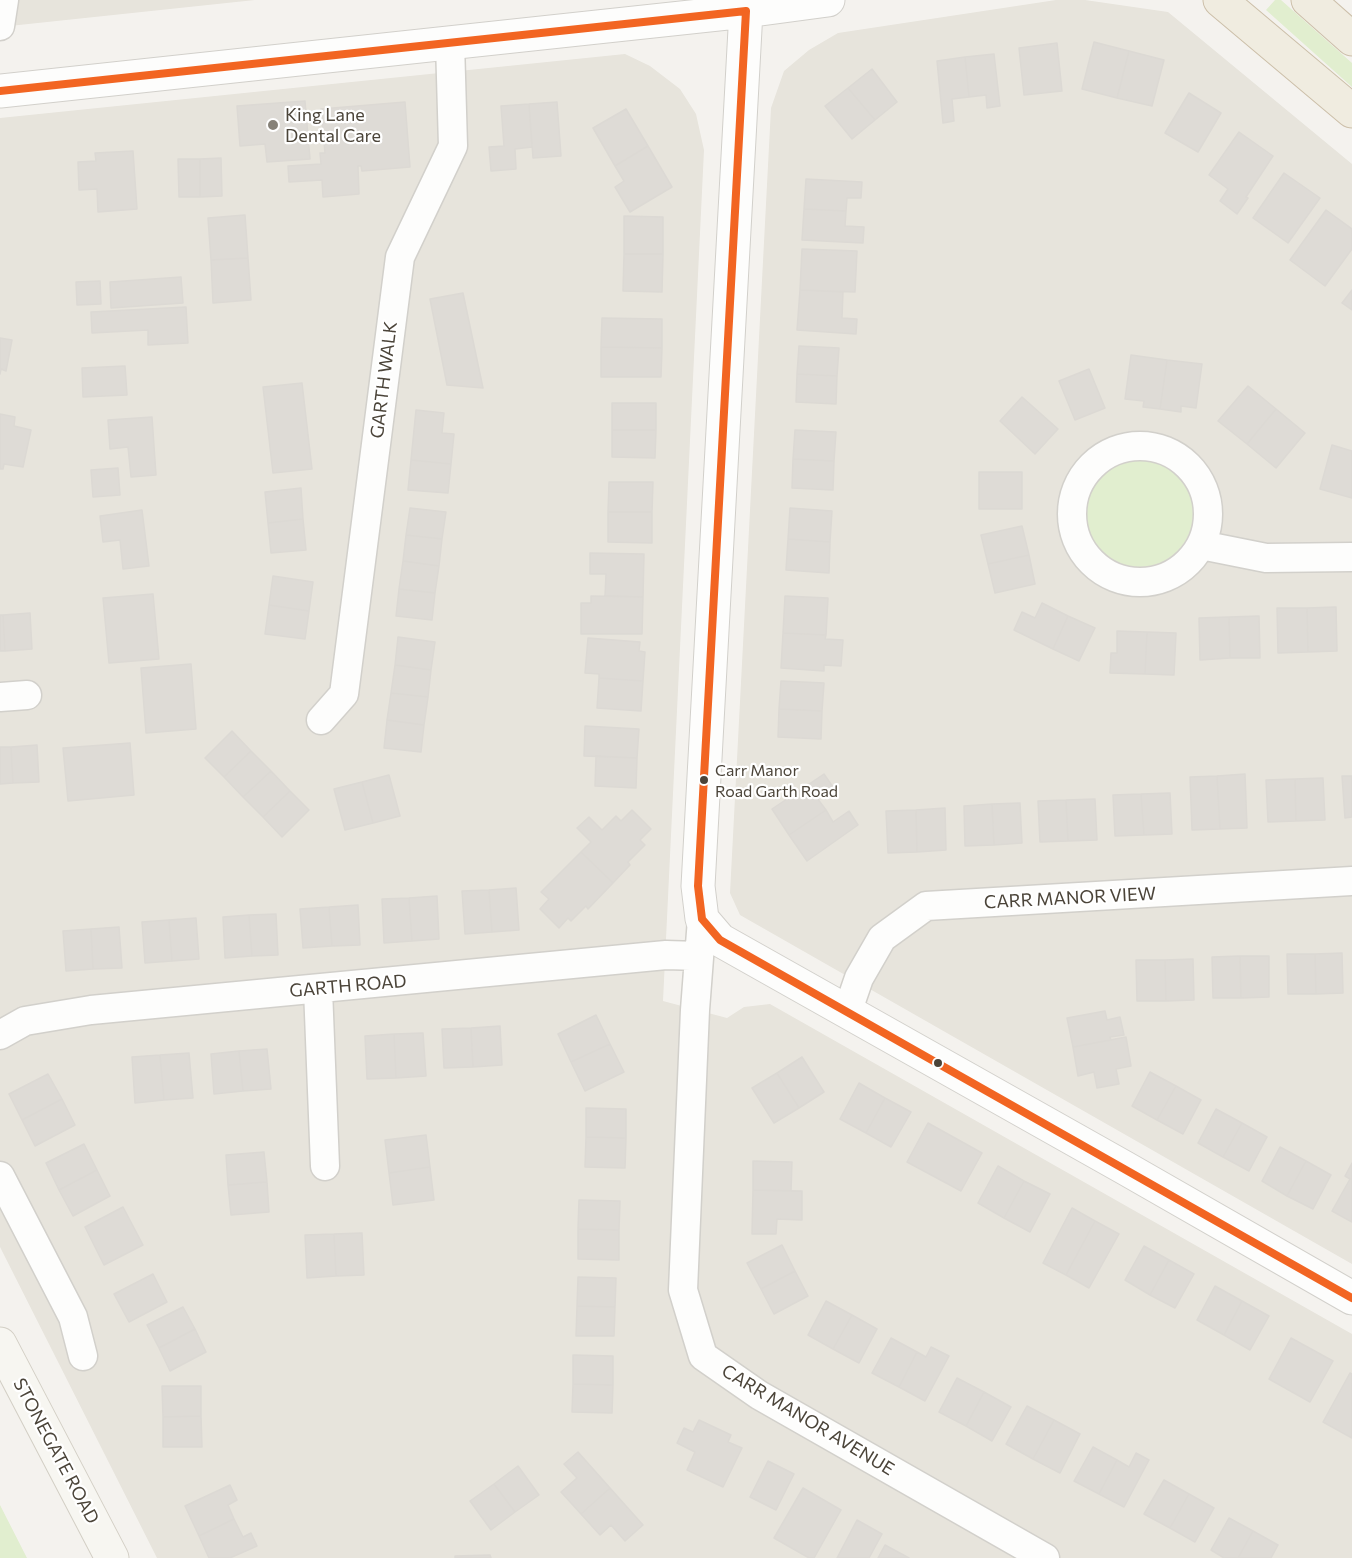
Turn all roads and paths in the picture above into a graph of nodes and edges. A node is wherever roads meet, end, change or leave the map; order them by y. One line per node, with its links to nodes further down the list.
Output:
1 (4, 0): 6 (street)
2 (828, 0): 5 (street)
3 (1220, 0): 10 (highway)
4 (1308, 0): 7 (highway)
5 (746, 11): 8 (street); 15 (street)
6 (0, 26)
7 (1352, 39)
8 (450, 43): 9 (street); 13 (street, GARTH WALK)
9 (0, 91)
10 (1352, 111)
11 (1201, 545): 11 (street); 12 (street)
12 (1352, 556)
13 (321, 720)
14 (1352, 881): 18 (street, CARR MANOR VIEW)
15 (702, 919): 16 (street, CARR MANOR AVENUE); 18 (street)
16 (699, 956): 17 (street, GARTH ROAD); 26 (street, CARR MANOR AVENUE)
17 (318, 989): 19 (street, GARTH ROAD); 20 (street)
18 (847, 1013): 22 (street)
19 (0, 1035)
20 (325, 1167)
21 (0, 1176): 24 (street)
22 (1352, 1298)
23 (0, 1344): 25 (main road, STONEGATE ROAD)
24 (83, 1356)
25 (112, 1558)
26 (1045, 1558)

